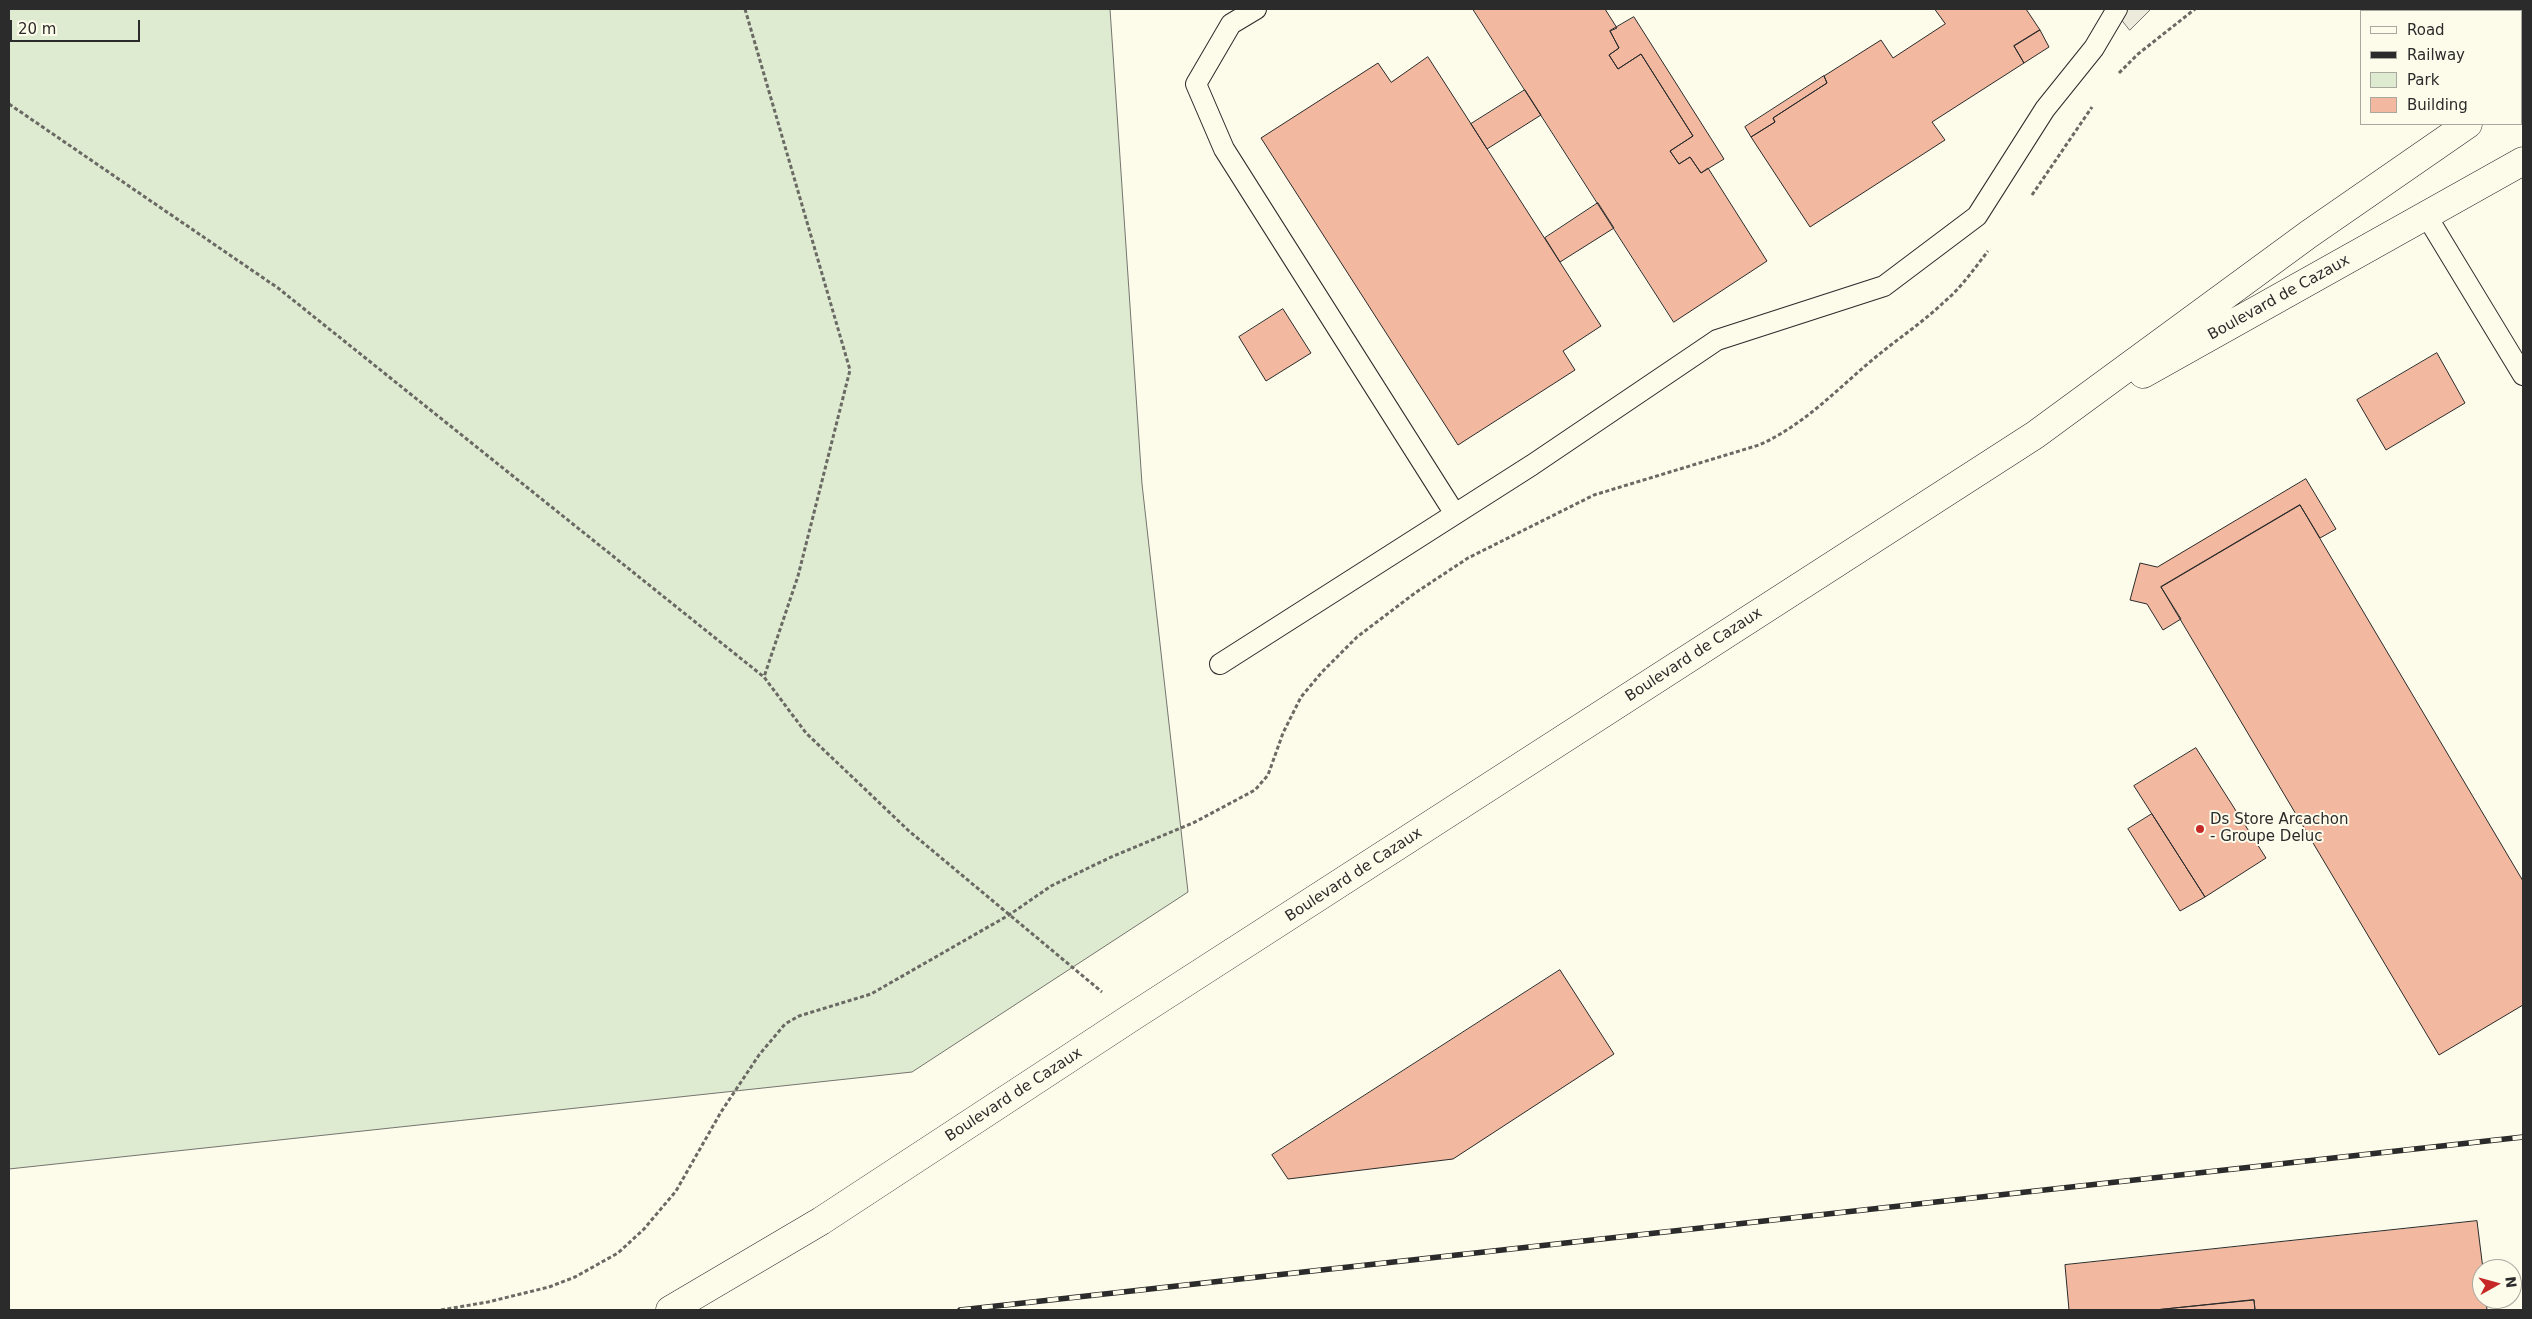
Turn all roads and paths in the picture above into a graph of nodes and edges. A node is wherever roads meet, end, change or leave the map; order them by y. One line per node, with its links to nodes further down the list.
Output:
1 (745, 9): 17 (path)
2 (1256, 9): 15 (lane)
3 (2117, 9): 15 (lane)
4 (2195, 9): 5 (path)
5 (2115, 78)
6 (9, 104): 17 (path)
7 (2093, 105): 10 (path)
8 (2467, 125): 14 (main road, Boulevard de Cazaux)
9 (2523, 161): 11 (main road, Boulevard de Cazaux)
10 (2029, 199)
11 (2426, 215): 13 (lane); 14 (main road, Boulevard de Cazaux)
12 (1994, 245): 18 (path)
13 (2523, 375)
14 (2035, 435): 19 (main road, Boulevard de Cazaux)
15 (1455, 514): 16 (lane)
16 (1220, 664)
17 (764, 677): 18 (path)
18 (1009, 915): 19 (path); 20 (path)
19 (1132, 1017): 21 (main road, Boulevard de Cazaux)
20 (441, 1310)
21 (670, 1310)

